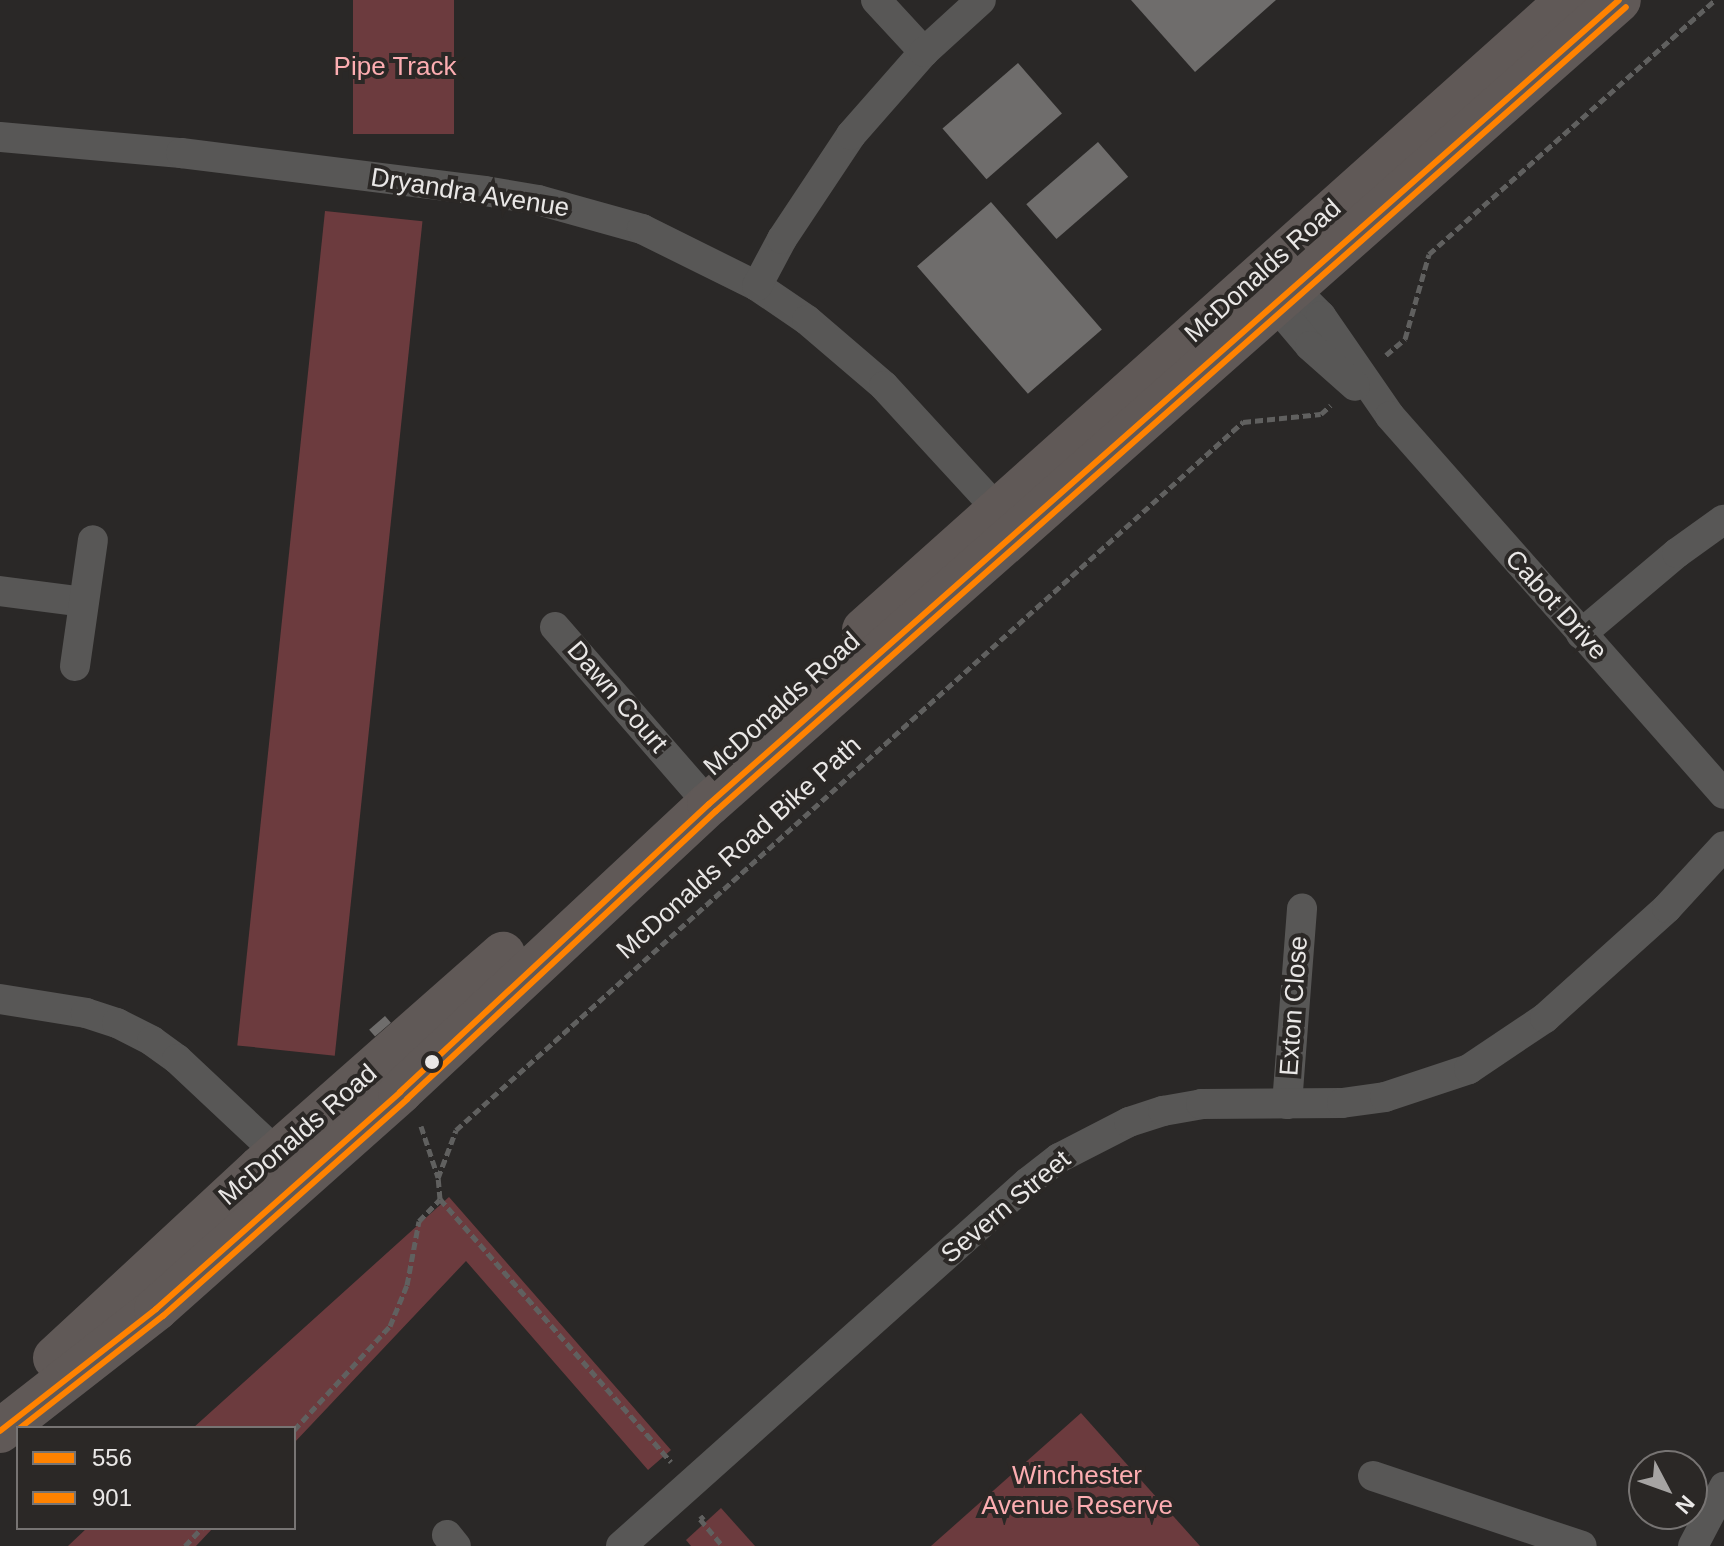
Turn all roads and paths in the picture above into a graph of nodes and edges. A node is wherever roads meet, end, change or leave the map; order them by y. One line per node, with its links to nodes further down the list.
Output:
1 (876, 0): 6 (street)
2 (981, 0): 6 (street)
3 (1568, 0): 9 (main road, McDonalds Road)
4 (1619, 0): 9 (main road, McDonalds Road)
5 (1715, 0): 10 (path)
6 (924, 52): 8 (street)
7 (0, 137): 8 (street, Dryandra Avenue)
8 (757, 286): 12 (street, Dryandra Avenue)
9 (1278, 289): 12 (main road, McDonalds Road); 18 (street, Cabot Drive)
10 (1383, 358)
11 (1331, 405): 30 (path, McDonalds Road Bike Path)
12 (1008, 520): 21 (main road, McDonalds Road)
13 (1723, 520): 18 (street)
14 (93, 540): 16 (street)
15 (0, 591): 16 (street)
16 (83, 602): 19 (street)
17 (555, 627): 21 (street, Dawn Court)
18 (1581, 634): 20 (street, Cabot Drive)
19 (75, 666)
20 (1724, 794)
21 (701, 795): 27 (main road, McDonalds Road); 29 (main road, McDonalds Road)
22 (1724, 846): 24 (street, Severn Street)
23 (1724, 870): 24 (street, Severn Street)
24 (1667, 908): 28 (street, Severn Street)
25 (1302, 909): 28 (street, Exton Close)
26 (0, 999): 29 (street)
27 (400, 1092): 29 (main road, McDonalds Road); 30 (path)
28 (1287, 1104): 36 (street, Severn Street)
29 (277, 1170): 32 (main road, McDonalds Road); 34 (main road, McDonalds Road)
30 (438, 1178): 31 (path, McDonalds Road Bike Path)
31 (440, 1199): 33 (path); 36 (path)
32 (0, 1413)
33 (296, 1428)
34 (0, 1431)
35 (1373, 1476): 42 (street)
36 (690, 1484): 40 (street, Severn Street); 41 (path)
37 (1724, 1487): 43 (street)
38 (200, 1530): 39 (path)
39 (185, 1546)
40 (621, 1546)
41 (723, 1546)
42 (1582, 1546)
43 (1693, 1546)

